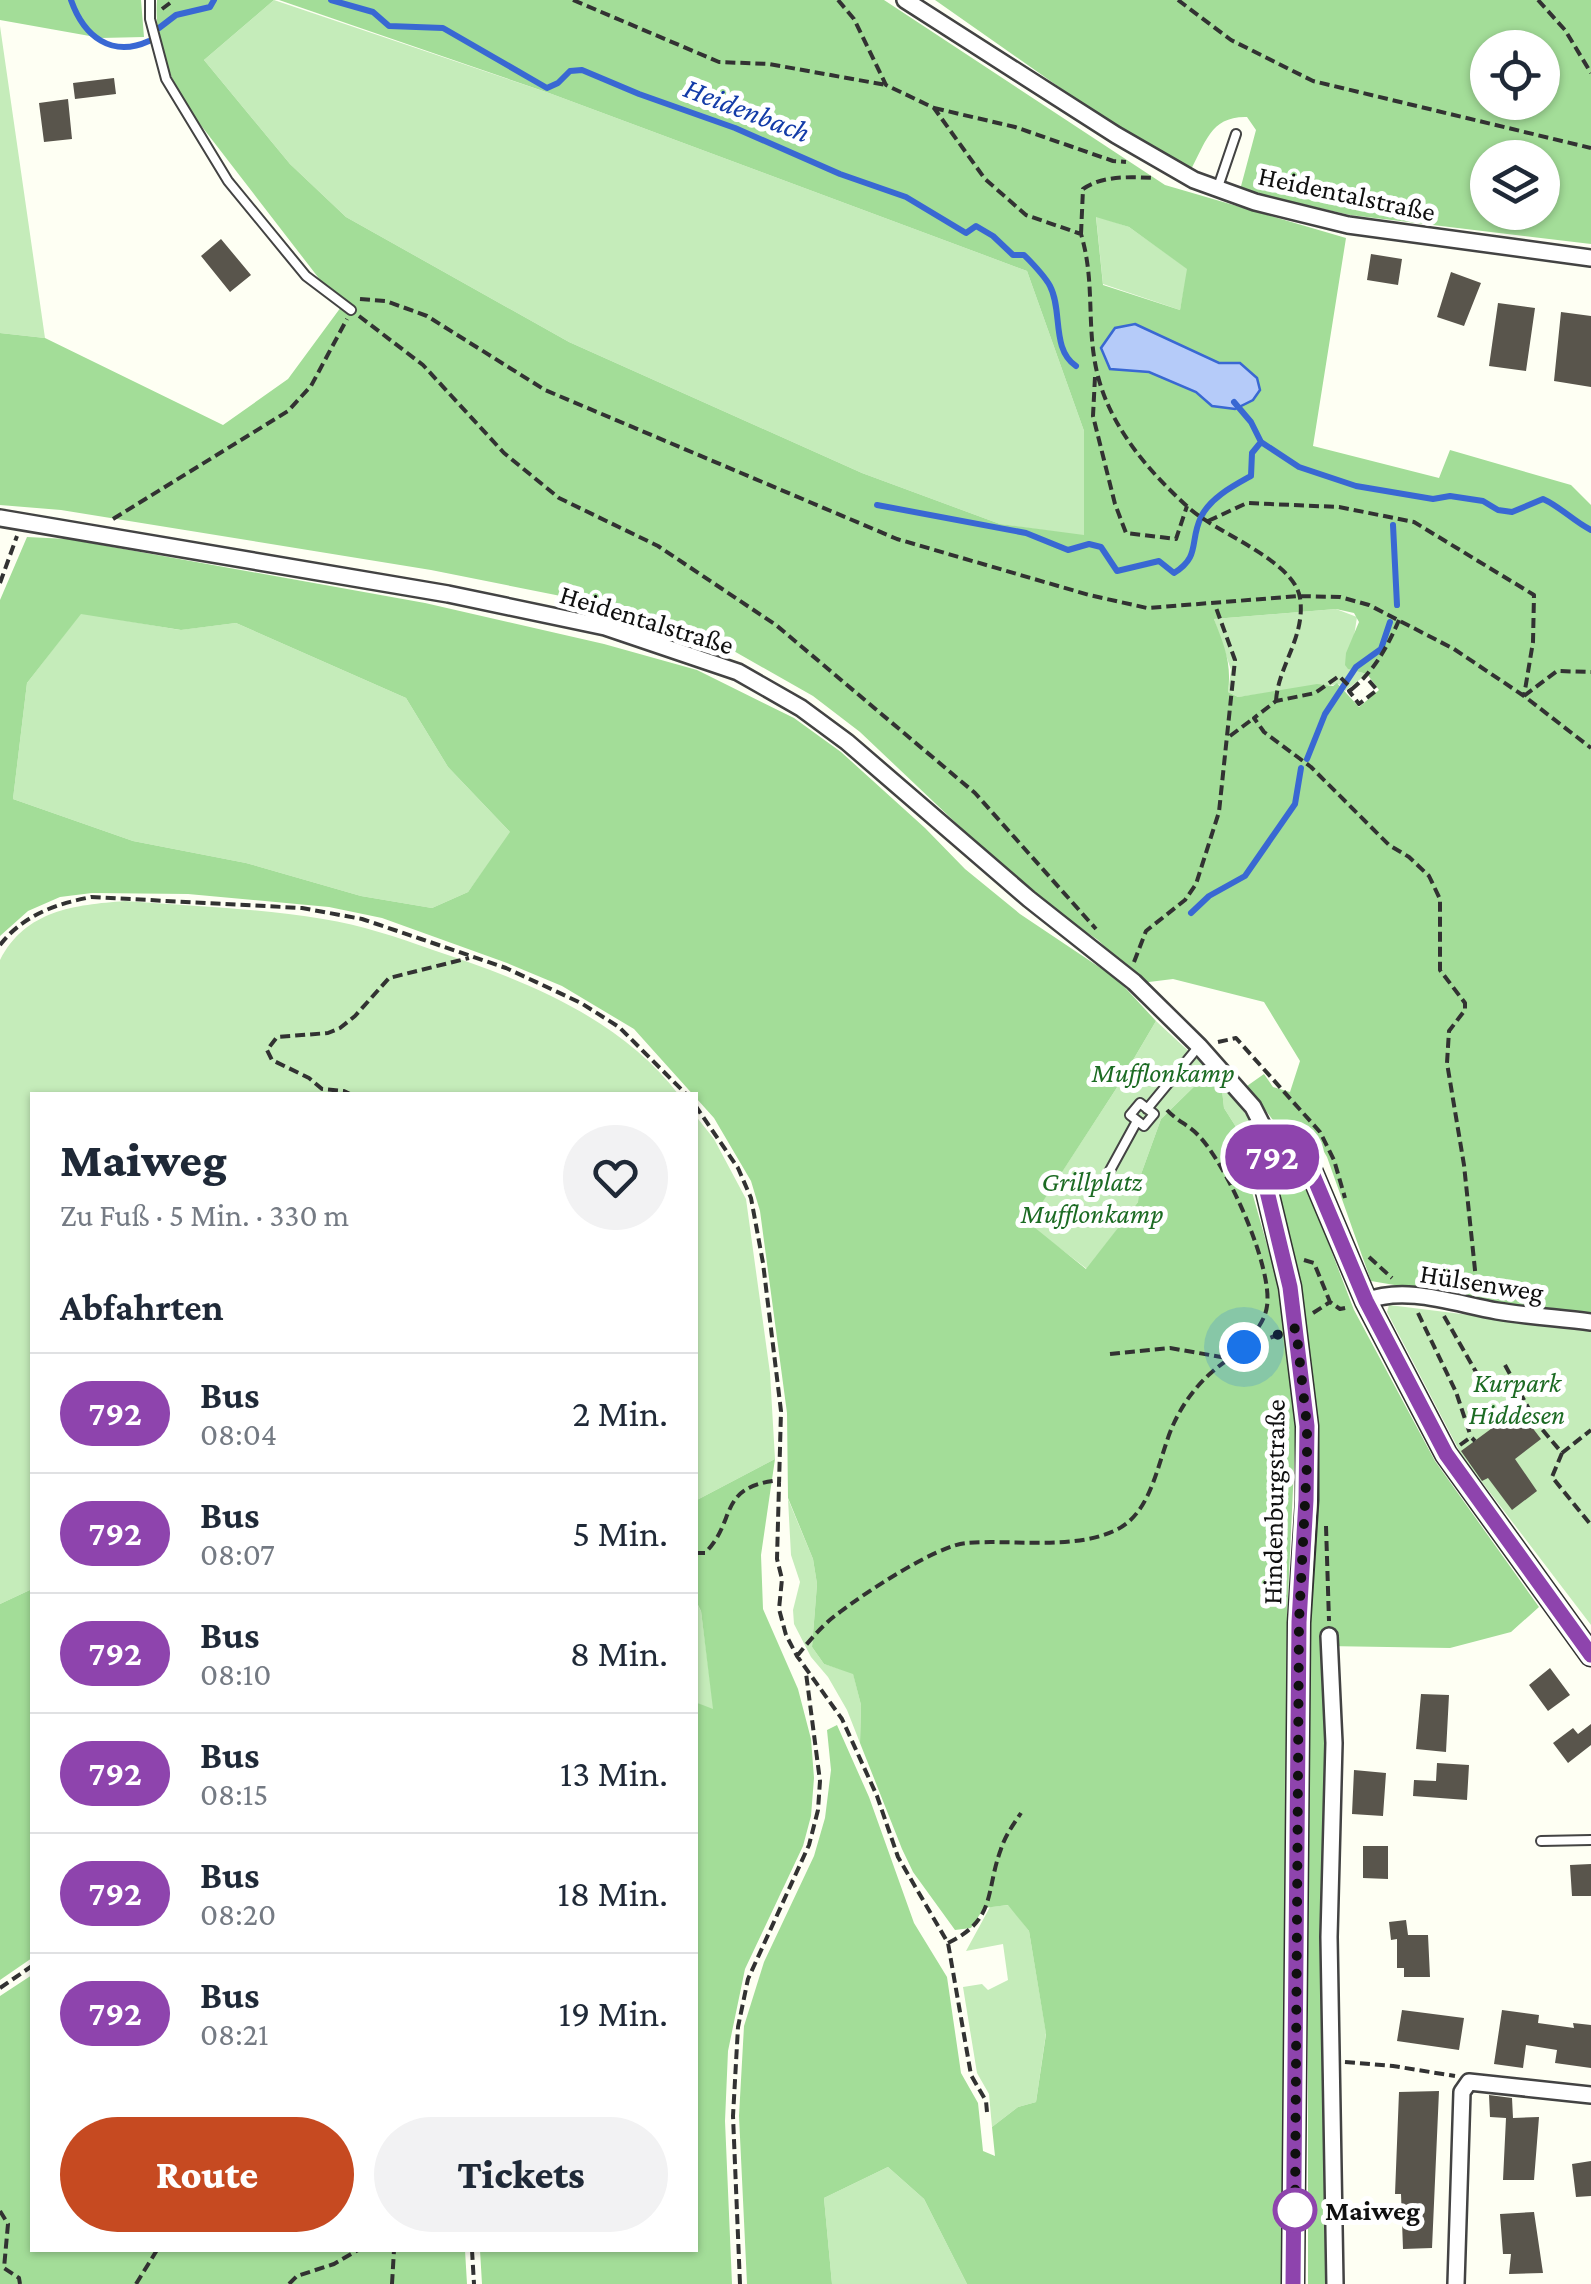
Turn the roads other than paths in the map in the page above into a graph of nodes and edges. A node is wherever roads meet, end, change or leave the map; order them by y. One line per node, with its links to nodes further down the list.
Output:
1 (150, 0): 6 (lane)
2 (905, 0): 4 (street, Heidentalstraße)
3 (1236, 134): 4 (lane)
4 (1218, 189): 5 (street, Heidentalstraße)
5 (1591, 258)
6 (352, 310)
7 (0, 518): 8 (street, Heidentalstraße)
8 (1199, 1046): 9 (street, Heidentalstraße); 10 (lane)
9 (1276, 1154): 11 (main road); 18 (main road, Hindenburgstraße)
10 (1102, 1184)
11 (1366, 1301): 12 (street, Hülsenweg); 14 (main road)
12 (1591, 1322)
13 (1329, 1636): 19 (street)
14 (1591, 1655)
15 (1591, 1840): 16 (lane)
16 (1542, 1841)
17 (1591, 2095): 20 (street)
18 (1294, 2284)
19 (1335, 2284)
20 (1456, 2284)

